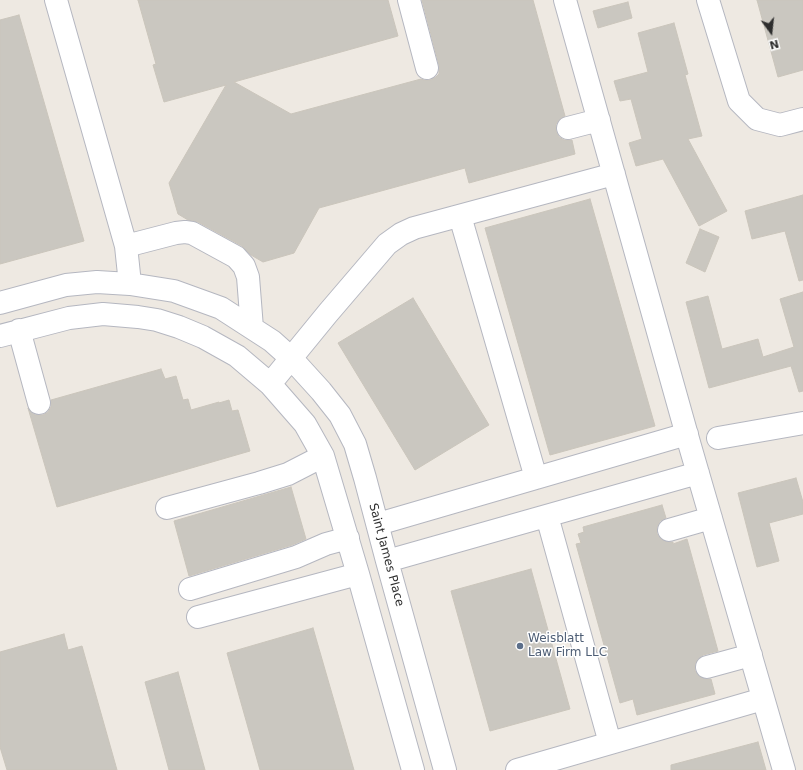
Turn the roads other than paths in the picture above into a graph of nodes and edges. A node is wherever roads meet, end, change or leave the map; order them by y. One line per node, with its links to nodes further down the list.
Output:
1 (56, 0): 11 (street)
2 (408, 0): 5 (street)
3 (565, 0): 7 (street)
4 (708, 1): 6 (street)
5 (427, 68)
6 (803, 119)
7 (599, 120): 8 (street); 9 (street)
8 (568, 128)
9 (614, 174): 10 (street); 20 (street)
10 (460, 216): 16 (street); 24 (street)
11 (126, 246): 12 (street); 14 (street)
12 (130, 284): 13 (street, Saint James Place); 14 (street, Saint James Place)
13 (0, 303)
14 (252, 328): 16 (street, Saint James Place)
15 (10, 333): 17 (street); 18 (street)
16 (291, 358): 17 (street); 28 (street, Saint James Place)
17 (270, 384): 22 (street)
18 (39, 403)
19 (803, 423): 21 (street)
20 (687, 434): 23 (street); 24 (street)
21 (718, 438)
22 (323, 456): 25 (street); 30 (street)
23 (698, 473): 26 (street); 27 (street)
24 (536, 478): 28 (street)
25 (167, 508)
26 (547, 516): 31 (street); 38 (street)
27 (711, 518): 29 (street); 35 (street)
28 (378, 524): 31 (street, Saint James Place)
29 (669, 530)
30 (348, 538): 32 (street); 33 (street)
31 (387, 561): 41 (street, Saint James Place)
32 (358, 574): 34 (street); 40 (street)
33 (190, 589)
34 (198, 617)
35 (751, 655): 36 (street); 37 (street)
36 (708, 668)
37 (763, 699): 38 (street); 39 (street)
38 (610, 743): 42 (street)
39 (776, 763)
40 (413, 770)
41 (445, 770)
42 (517, 770)

